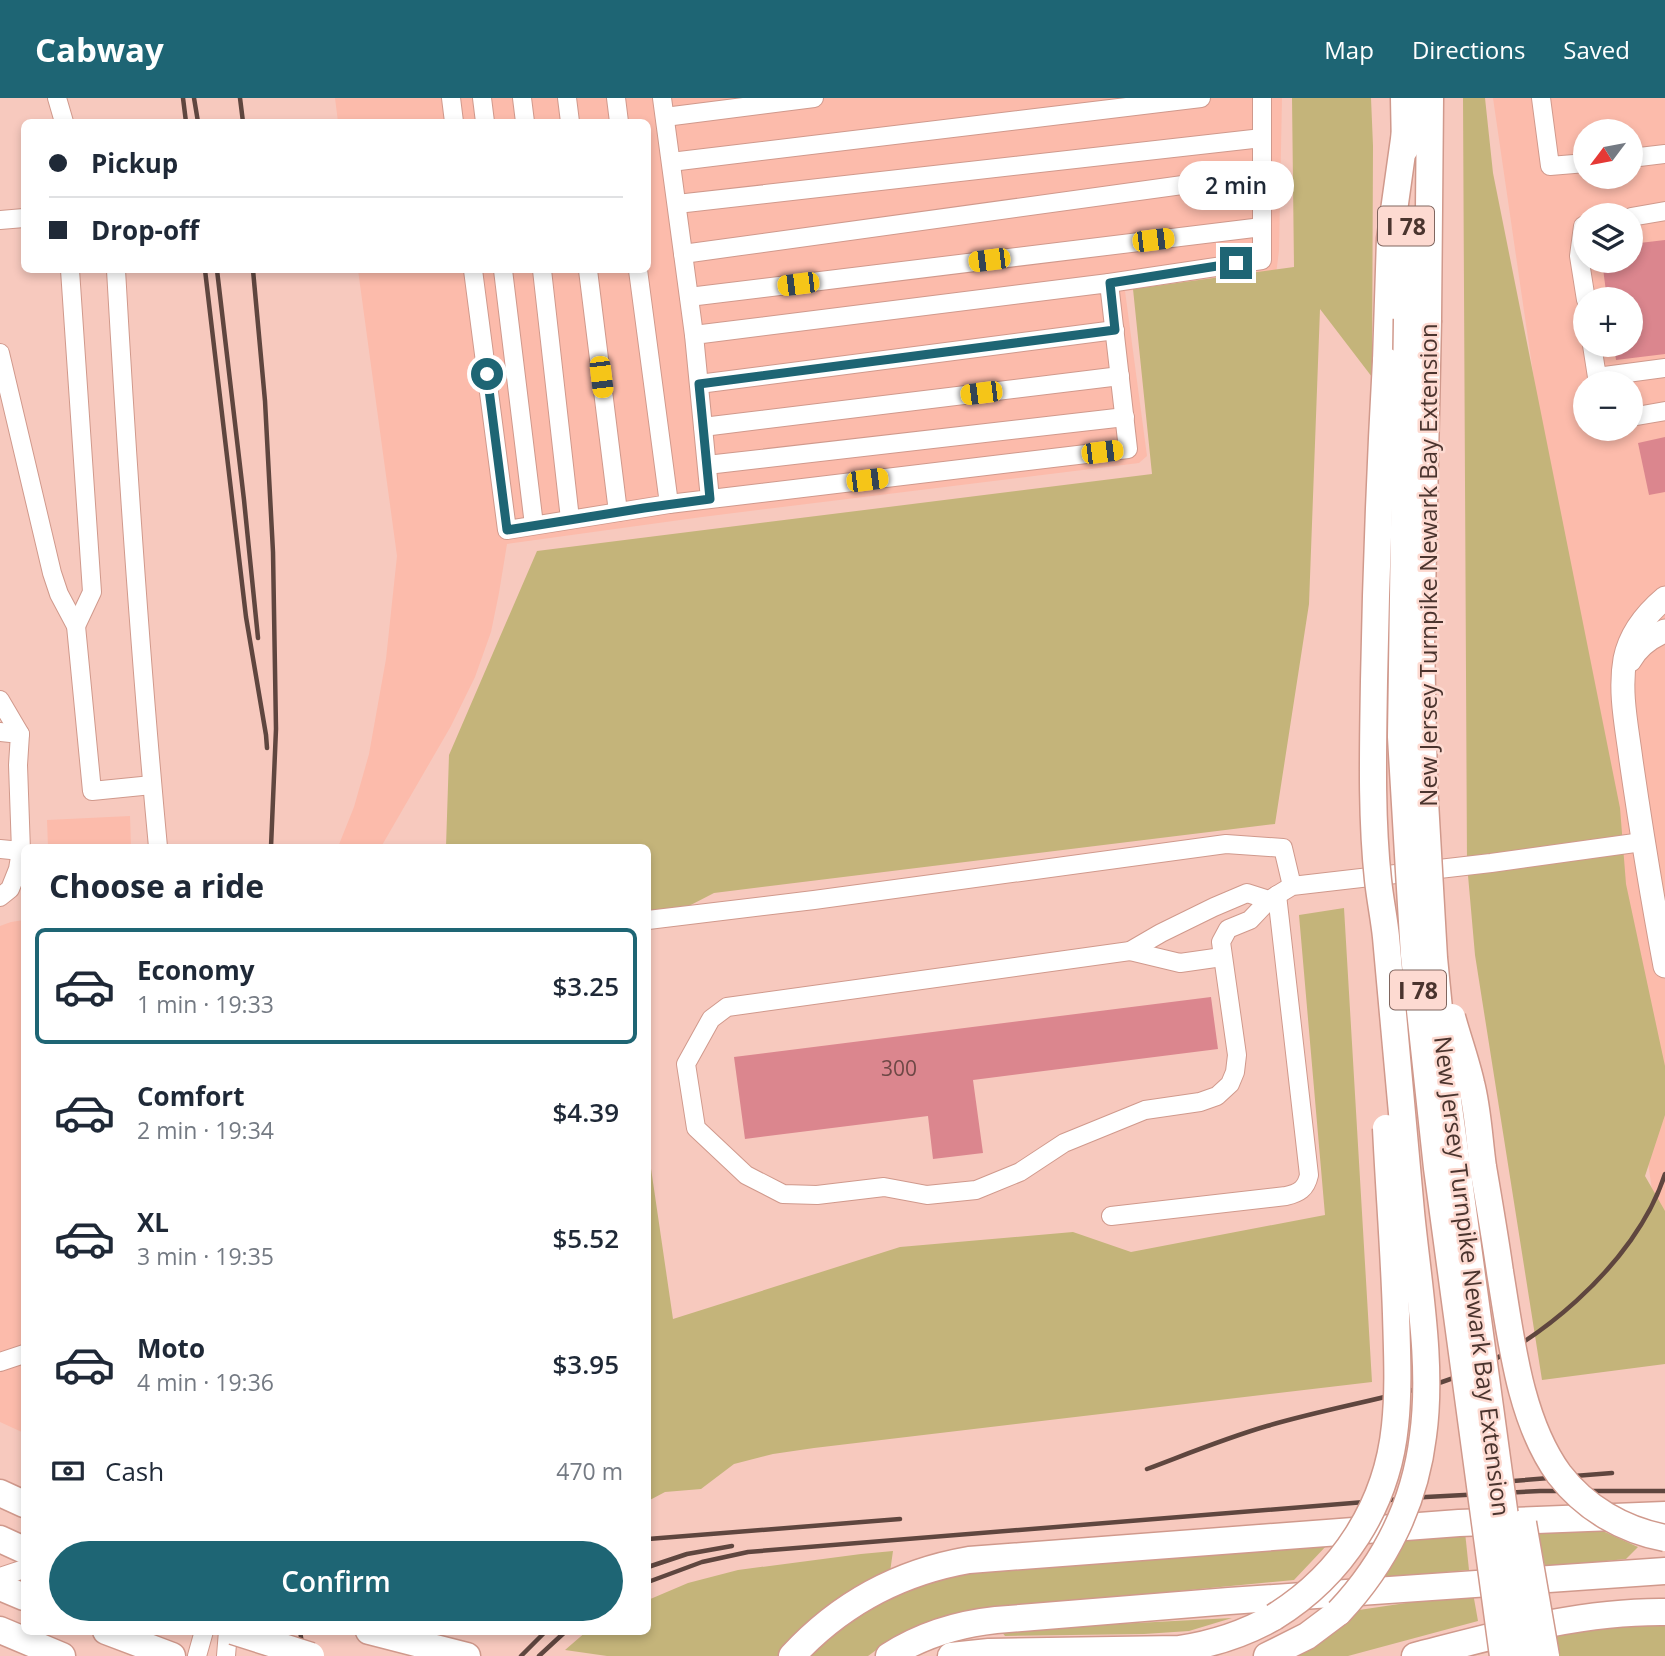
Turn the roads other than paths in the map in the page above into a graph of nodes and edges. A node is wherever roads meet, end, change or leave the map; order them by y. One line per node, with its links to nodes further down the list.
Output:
1 (57, 98): 15 (lane)
2 (451, 98): 16 (lane)
3 (482, 98): 17 (lane)
4 (522, 98): 18 (lane)
5 (567, 98): 19 (lane)
6 (616, 98): 20 (lane)
7 (662, 98): 14 (lane)
8 (814, 98): 14 (lane)
9 (1201, 98): 25 (lane)
10 (1262, 98): 22 (lane)
11 (1404, 98): 21 (highway, New Jersey Turnpike Newark Bay Extension / I 78)
12 (1430, 98): 44 (highway, New Jersey Turnpike Newark Bay Extension / I 78)
13 (1541, 98): 26 (lane)
14 (665, 117): 25 (lane)
15 (63, 119)
16 (454, 119)
17 (485, 119)
18 (525, 119)
19 (570, 119)
20 (619, 119)
21 (1405, 132): 44 (highway, New Jersey Turnpike Newark Bay Extension / I 78); 74 (highway, bridge)
22 (1262, 138): 27 (lane); 28 (lane)
23 (1665, 154): 24 (lane)
24 (1643, 157)
25 (671, 163): 28 (lane)
26 (1573, 164)
27 (1262, 174): 33 (lane); 34 (lane)
28 (677, 204): 34 (lane)
29 (1665, 211): 30 (lane)
30 (1643, 215)
31 (21, 218): 32 (lane)
32 (0, 220)
33 (1262, 227): 42 (lane); 43 (lane)
34 (683, 254): 43 (lane)
35 (70, 273): 63 (lane)
36 (116, 273): 69 (lane)
37 (473, 273): 61 (lane)
38 (503, 273): 61 (lane)
39 (542, 273): 60 (lane)
40 (588, 273): 59 (lane)
41 (638, 273): 58 (lane)
42 (1110, 283): 45 (lane); 46 (lane)
43 (689, 297): 46 (lane)
44 (1417, 320): 80 (highway, New Jersey Turnpike Newark Bay Extension / I 78, bridge); 114 (highway, New Jersey Turnpike Newark Bay Extension / I 78, bridge)
45 (1115, 330): 50 (lane); 51 (lane)
46 (694, 335): 51 (lane)
47 (0, 353): 63 (lane)
48 (1594, 357): 49 (lane)
49 (1665, 368)
50 (1120, 376): 54 (lane); 55 (lane)
51 (699, 384): 55 (lane)
52 (1665, 411): 53 (lane)
53 (1643, 415)
54 (1125, 417): 56 (lane); 57 (lane)
55 (703, 427): 56 (lane)
56 (707, 465): 57 (lane)
57 (710, 499): 58 (lane)
58 (669, 504): 59 (lane)
59 (618, 512): 60 (lane)
60 (570, 519): 61 (lane)
61 (534, 525)
62 (1665, 598): 65 (main road)
63 (76, 626): 69 (lane)
64 (1665, 631): 65 (main road)
65 (1623, 676): 70 (main road)
66 (0, 700): 68 (lane)
67 (0, 732): 68 (lane)
68 (20, 734): 73 (lane)
69 (152, 785): 71 (lane)
70 (1642, 842): 75 (lane); 81 (main road)
71 (158, 844)
72 (0, 849): 73 (lane)
73 (21, 851): 76 (lane)
74 (1378, 878): 111 (highway, bridge); 112 (highway, bridge)
75 (1279, 894): 77 (lane); 78 (lane); 79 (lane); 82 (lane)
76 (0, 897)
77 (651, 920)
78 (1130, 951): 79 (lane); 79 (lane)
79 (1222, 957)
80 (1434, 958): 83 (highway, New Jersey Turnpike Newark Bay Extension / I 78, bridge); 89 (highway, bridge)
81 (1665, 966)
82 (1111, 1216)
83 (1471, 1264): 115 (highway, New Jersey Turnpike Newark Bay Extension / I 78, bridge); 116 (highway, bridge)
84 (21, 1355): 85 (lane)
85 (0, 1362)
86 (0, 1493): 87 (highway)
87 (21, 1503)
88 (1665, 1515): 109 (highway)
89 (1665, 1538)
90 (0, 1539): 91 (highway)
91 (21, 1549)
92 (21, 1570): 94 (lane)
93 (1665, 1573): 110 (highway)
94 (1, 1577): 95 (highway)
95 (21, 1594)
96 (1657, 1612): 113 (highway)
97 (0, 1630): 103 (highway)
98 (117, 1635): 104 (highway)
99 (203, 1635): 105 (lane)
100 (229, 1635): 106 (lane)
101 (243, 1635): 107 (highway, bridge)
102 (385, 1635): 108 (highway)
103 (62, 1656)
104 (172, 1656)
105 (197, 1656)
106 (226, 1656)
107 (311, 1656)
108 (467, 1656)
109 (792, 1656)
110 (889, 1656)
111 (951, 1656)
112 (1267, 1656)
113 (1415, 1656)
114 (1503, 1656)
115 (1524, 1656)
116 (1546, 1656)

